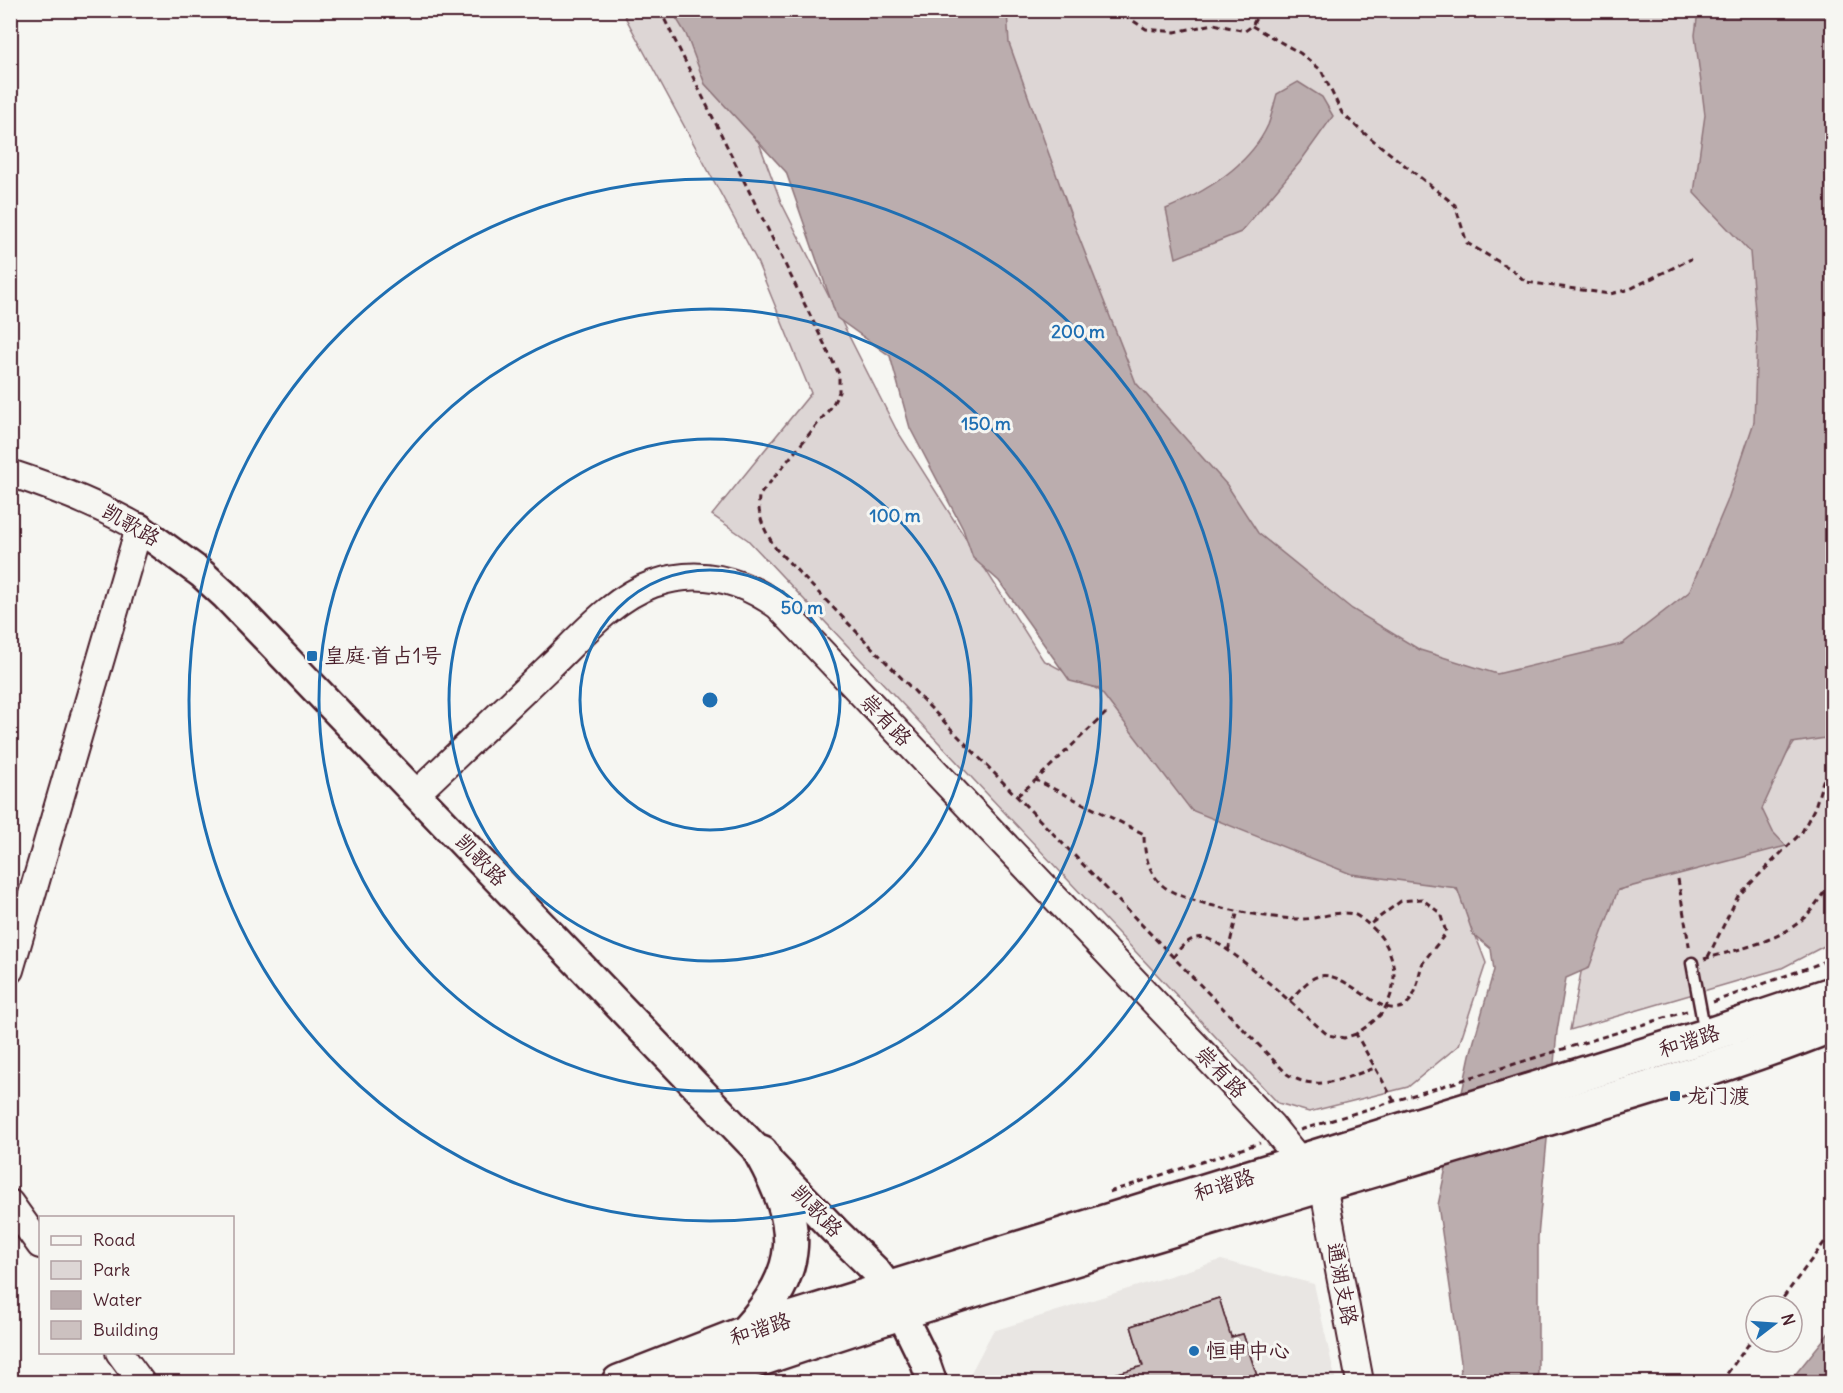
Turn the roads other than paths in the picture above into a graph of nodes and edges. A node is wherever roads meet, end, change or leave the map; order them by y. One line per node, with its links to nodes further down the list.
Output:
1 (10, 473): 2 (street, 凯歌路)
2 (139, 528): 3 (main road, 凯歌路); 5 (street)
3 (417, 793): 9 (street, 崇有路); 10 (main road, 凯歌路)
4 (1692, 963): 8 (lane)
5 (10, 970)
6 (1833, 994): 8 (main road, 和谐路)
7 (1833, 1025): 11 (main road, 和谐路)
8 (1706, 1036): 9 (main road, 和谐路)
9 (1290, 1149): 14 (main road, 和谐路)
10 (761, 1153): 14 (main road, 凯歌路); 15 (main road)
11 (1329, 1183): 14 (main road, 和谐路); 22 (street, 通湖支路)
12 (10, 1203): 13 (street)
13 (39, 1244)
14 (894, 1300): 15 (main road, 和谐路); 19 (main road, 和谐路); 20 (main road, 凯歌路); 21 (main road, 凯歌路)
15 (745, 1334): 18 (main road, 和谐路)
16 (120, 1354): 17 (street)
17 (141, 1383)
18 (619, 1383)
19 (694, 1383)
20 (914, 1383)
21 (932, 1383)
22 (1360, 1383)

